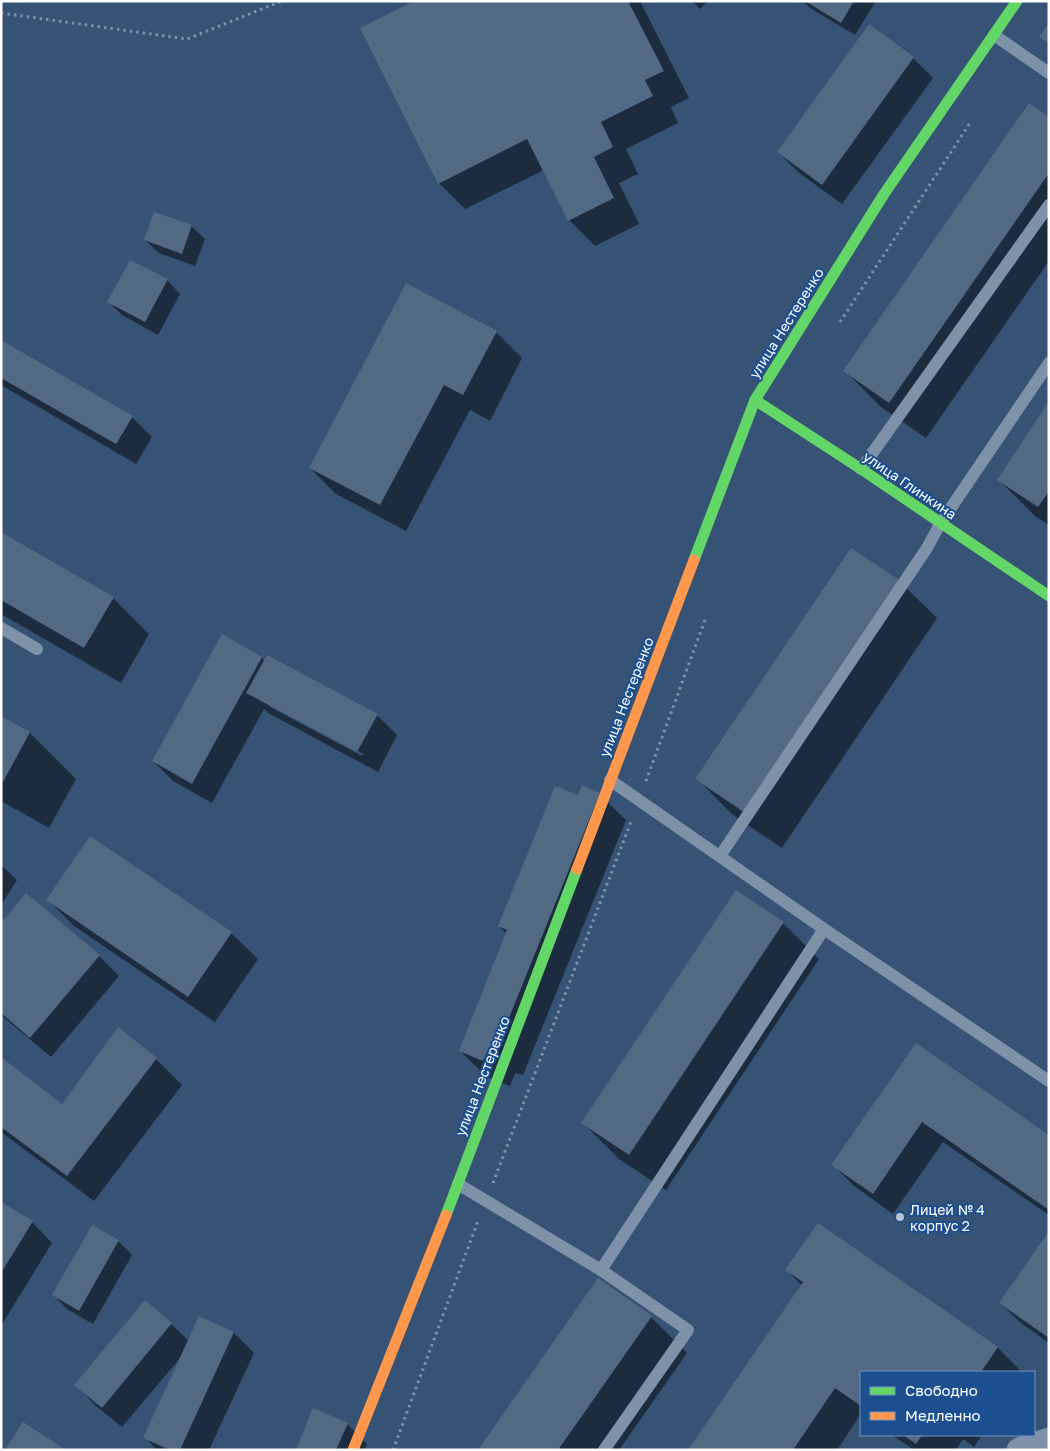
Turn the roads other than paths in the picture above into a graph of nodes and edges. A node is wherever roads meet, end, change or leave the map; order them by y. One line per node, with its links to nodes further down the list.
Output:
1 (1017, 1): 2 (street, улица Нестеренко)
2 (994, 36): 3 (lane); 6 (street, улица Нестеренко)
3 (1049, 73)
4 (1049, 205): 7 (lane)
5 (1049, 363): 8 (lane)
6 (755, 400): 7 (street, улица Глинкина); 12 (street, улица Нестеренко)
7 (861, 469): 8 (street, улица Глинкина)
8 (940, 524): 9 (street, улица Глинкина); 13 (lane)
9 (1049, 596)
10 (1, 628): 11 (lane)
11 (37, 649)
12 (610, 780): 13 (lane); 16 (street, улица Нестеренко)
13 (720, 856): 14 (lane)
14 (824, 929): 15 (lane); 17 (lane)
15 (1049, 1081)
16 (458, 1184): 17 (lane); 19 (street, улица Нестеренко)
17 (601, 1270): 20 (lane)
18 (1049, 1440): 21 (street)
19 (352, 1450)
20 (604, 1450)
21 (1019, 1450)

